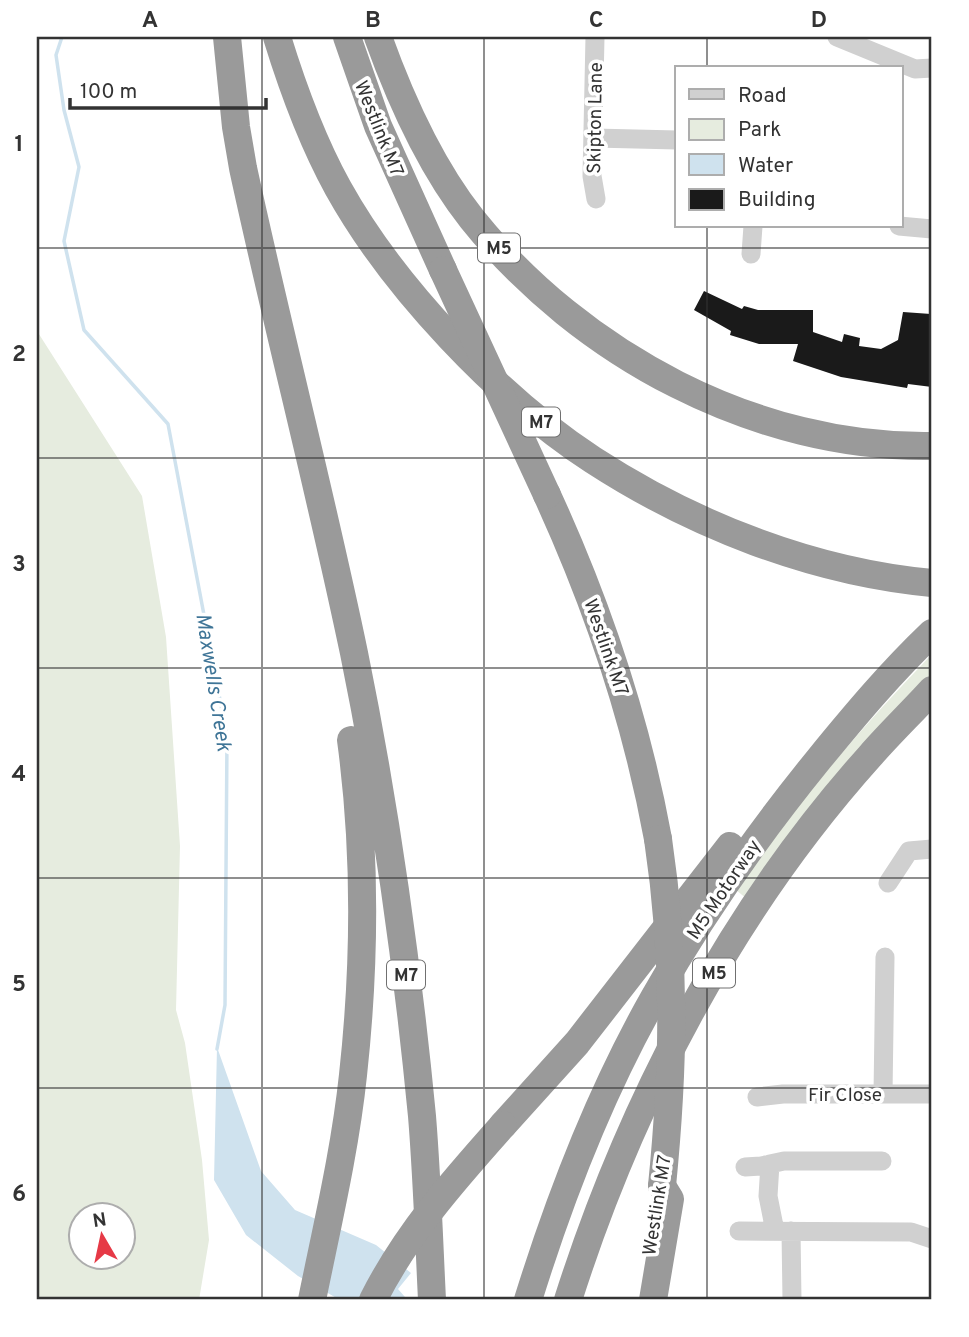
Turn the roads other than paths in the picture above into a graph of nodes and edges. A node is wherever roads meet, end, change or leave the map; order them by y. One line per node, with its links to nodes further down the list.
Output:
1 (227, 37): 15 (highway, M7)
2 (277, 37): 17 (highway, M7)
3 (347, 37): 30 (highway, Westlink M7 / M7, bridge)
4 (378, 37): 16 (highway, M5)
5 (594, 37): 8 (street, Skipton Lane)
6 (836, 37): 7 (street)
7 (932, 68)
8 (594, 138): 9 (street); 10 (street, Skipton Lane)
9 (675, 140)
10 (596, 199)
11 (902, 226): 13 (street)
12 (752, 228): 14 (street)
13 (932, 229)
14 (751, 254)
15 (284, 348): 34 (highway); 36 (highway, M7)
16 (932, 446)
17 (932, 583)
18 (932, 633): 20 (highway, M5 Motorway / M5)
19 (932, 690): 38 (highway, M5 Motorway / M5)
20 (870, 696): 35 (highway, bridge); 37 (highway, M5 Motorway / M5)
21 (932, 849): 22 (street)
22 (888, 883)
23 (885, 957): 24 (street)
24 (883, 1094): 25 (street, Fir Close); 26 (street, Fir Close)
25 (932, 1094)
26 (757, 1097)
27 (881, 1161): 28 (street)
28 (770, 1164): 29 (street); 32 (street)
29 (745, 1167)
30 (660, 1227): 39 (highway, Westlink M7); 40 (highway)
31 (740, 1231): 32 (street)
32 (783, 1231): 33 (street); 41 (street)
33 (932, 1239)
34 (312, 1300)
35 (373, 1300)
36 (432, 1300)
37 (528, 1300)
38 (568, 1300)
39 (639, 1300)
40 (653, 1300)
41 (792, 1300)

